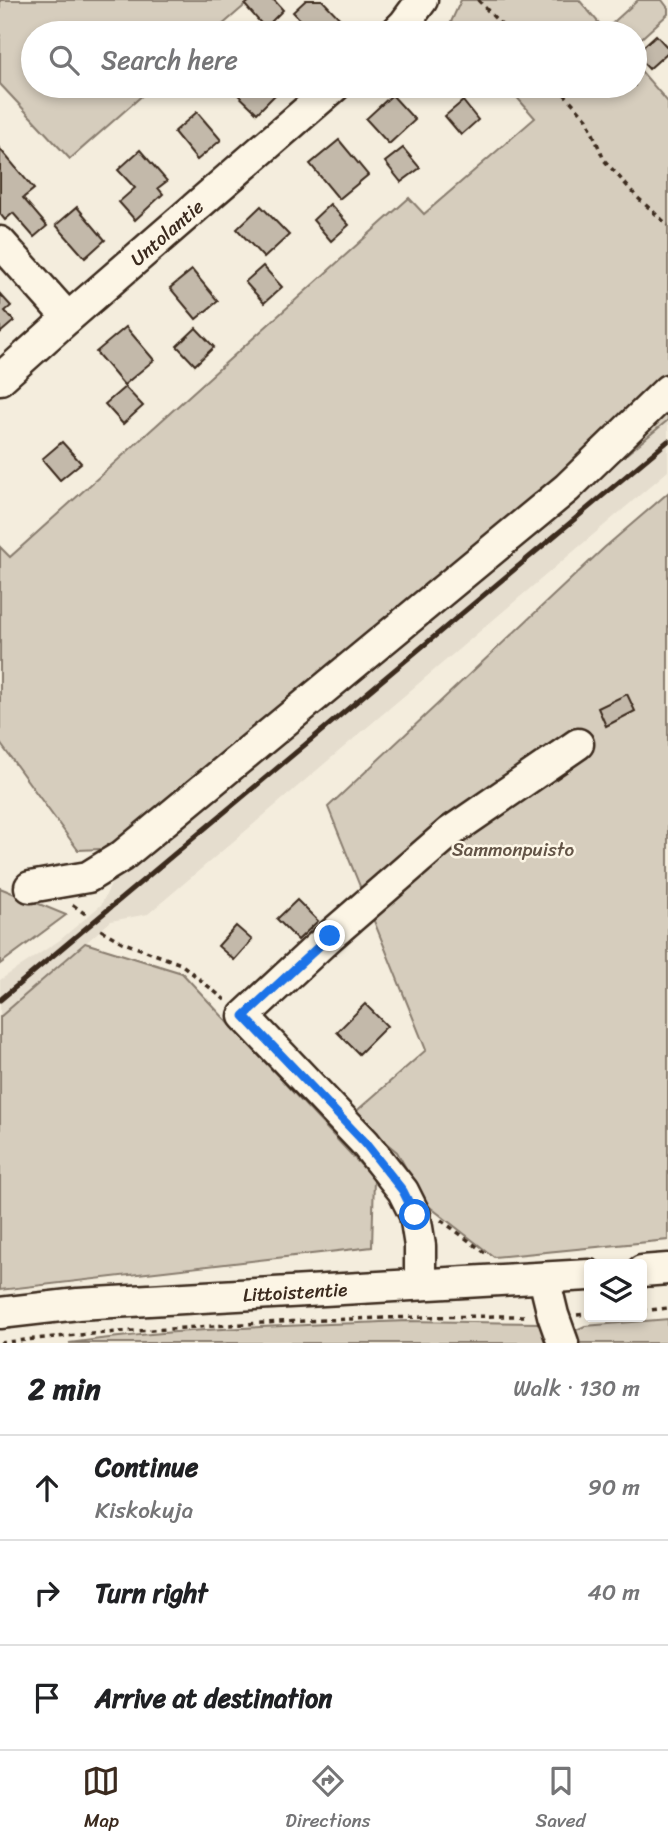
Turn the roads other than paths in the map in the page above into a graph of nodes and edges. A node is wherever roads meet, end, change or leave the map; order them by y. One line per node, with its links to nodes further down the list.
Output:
1 (422, 0): 2 (street)
2 (406, 21)
3 (321, 98): 5 (street, Untolantie)
4 (0, 242): 5 (street)
5 (68, 318): 6 (street, Untolantie)
6 (0, 379)
7 (668, 390): 9 (street)
8 (578, 744): 14 (street)
9 (30, 887)
10 (668, 1269): 11 (street)
11 (647, 1271)
12 (584, 1275): 13 (street, Littoistentie)
13 (544, 1278): 14 (street, Littoistentie); 16 (street)
14 (420, 1284): 15 (street, Littoistentie)
15 (0, 1313)
16 (558, 1329)

